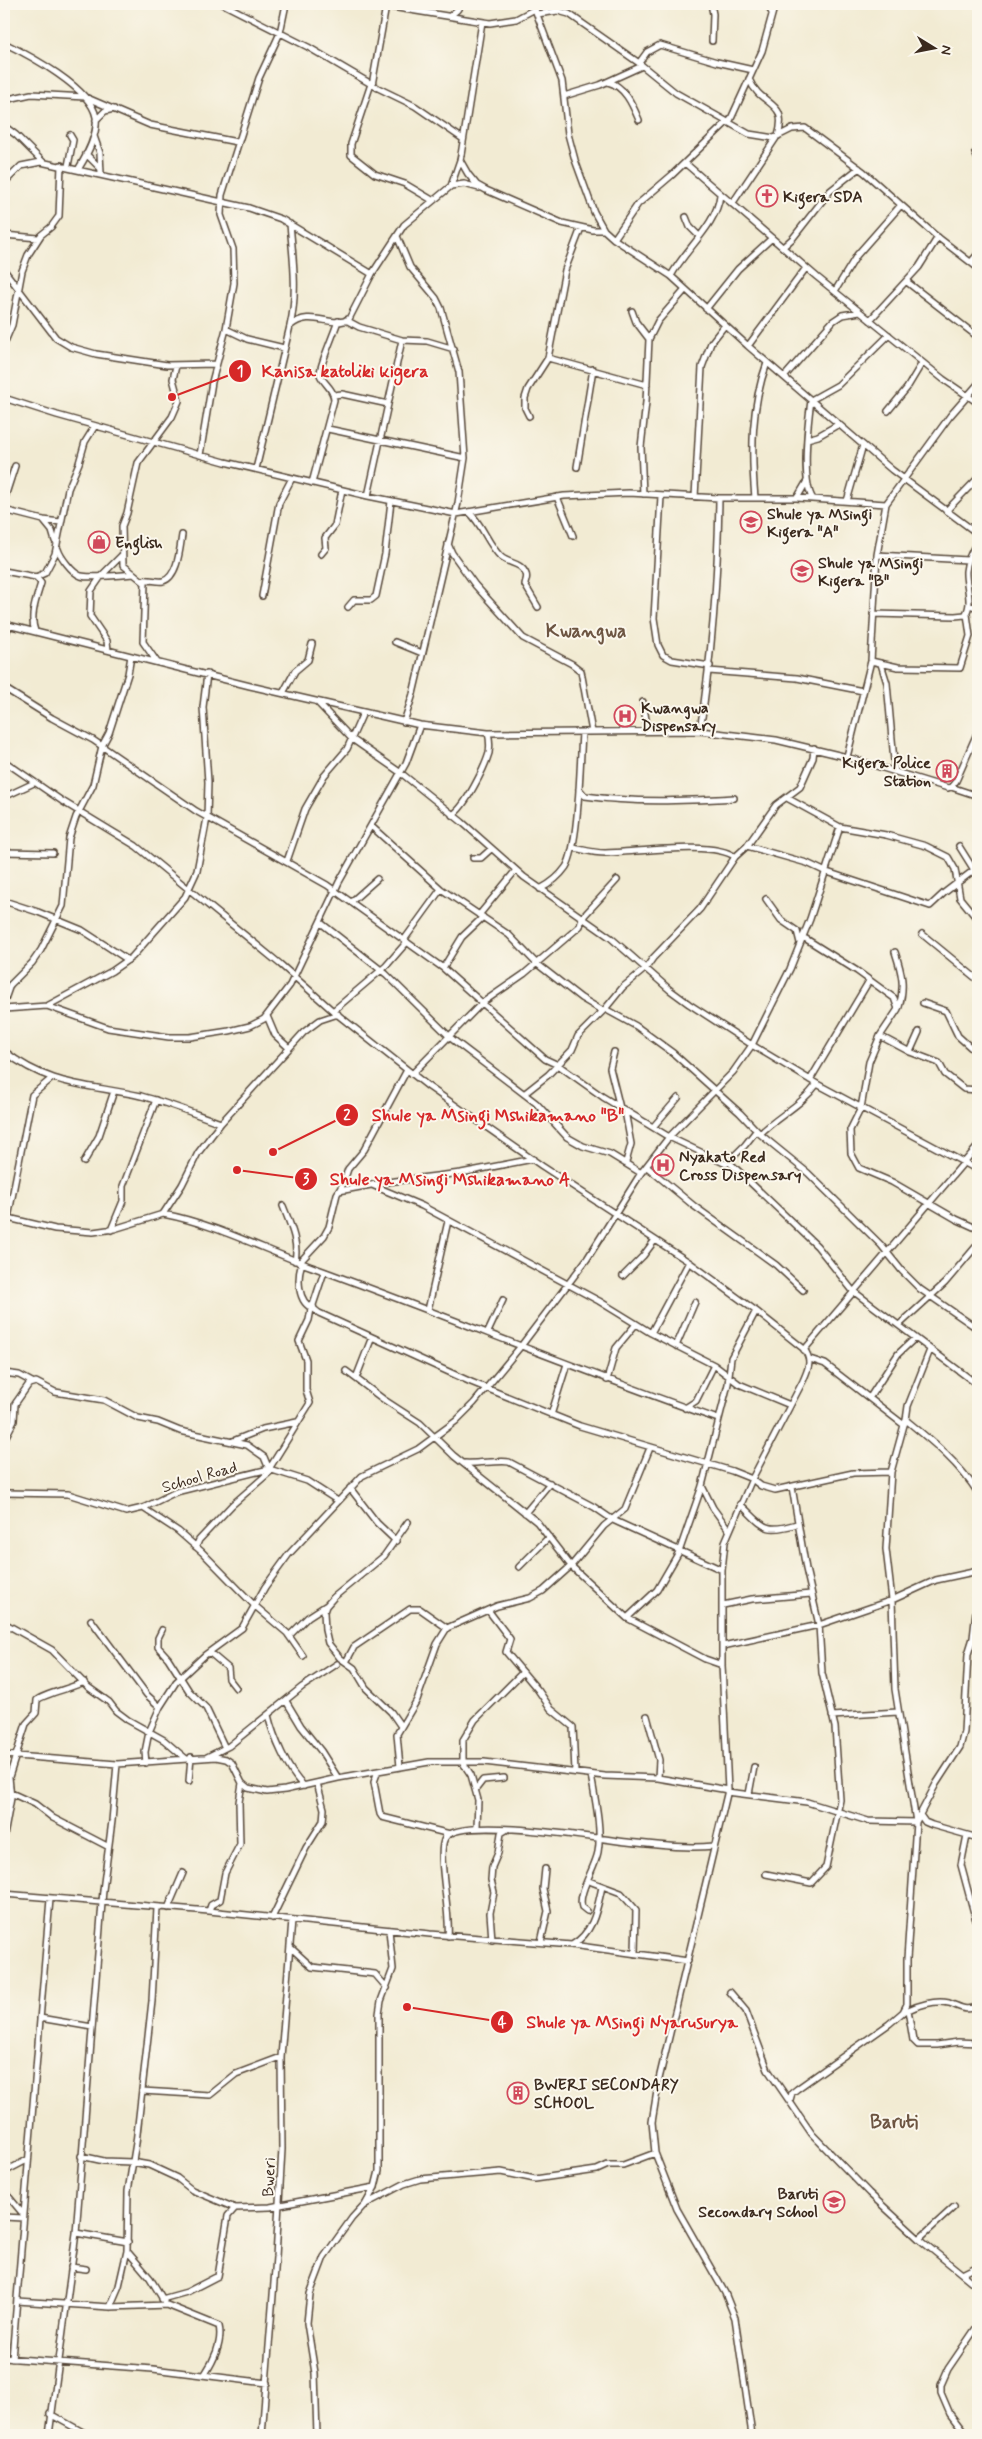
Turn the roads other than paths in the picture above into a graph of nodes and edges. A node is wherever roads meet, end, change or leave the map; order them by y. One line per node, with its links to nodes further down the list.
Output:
1 (223, 4): 13 (street)
2 (286, 4): 13 (street)
3 (374, 4): 8 (street)
4 (460, 4): 11 (street)
5 (711, 4): 14 (street)
6 (767, 4): 10 (street)
7 (775, 4): 10 (street)
8 (385, 5): 11 (street); 20 (street)
9 (535, 9): 12 (street); 16 (street); 21 (street)
10 (772, 13): 17 (street)
11 (449, 16): 12 (street)
12 (482, 22): 32 (street)
13 (280, 33): 20 (street); 33 (street)
14 (712, 41)
15 (4, 43): 22 (street)
16 (640, 64): 17 (street); 19 (street); 27 (street)
17 (753, 70): 18 (street)
18 (749, 79): 27 (street); 31 (street)
19 (608, 82): 21 (street); 26 (street)
20 (372, 84): 32 (street); 49 (street)
21 (564, 96): 56 (street)
22 (84, 97): 23 (street); 24 (street); 25 (street)
23 (4, 100)
24 (114, 109): 25 (street); 33 (street)
25 (96, 120): 30 (street)
26 (638, 120)
27 (728, 122): 31 (street); 39 (street)
28 (4, 126): 38 (street)
29 (70, 134): 41 (street)
30 (94, 135): 35 (street); 44 (street)
31 (777, 137): 43 (street); 51 (street)
32 (464, 139): 37 (street)
33 (237, 142): 50 (street)
34 (975, 153): 36 (street)
35 (86, 154): 42 (street); 44 (street)
36 (978, 159)
37 (460, 160): 46 (street); 47 (street)
38 (43, 162): 40 (street); 45 (street)
39 (685, 163): 48 (street); 63 (street)
40 (61, 165): 41 (street); 61 (street)
41 (68, 166): 42 (street)
42 (79, 168): 44 (street)
43 (859, 168): 52 (street); 64 (street)
44 (101, 171): 50 (street)
45 (4, 183)
46 (451, 186): 47 (street); 49 (street)
47 (486, 190): 55 (street)
48 (720, 195): 51 (street); 59 (street)
49 (432, 200): 58 (street)
50 (221, 201): 54 (street); 84 (street)
51 (732, 204): 62 (street)
52 (901, 204): 60 (street); 75 (street)
53 (686, 217): 59 (street)
54 (290, 224): 70 (street); 83 (street)
55 (581, 228): 56 (street); 93 (street)
56 (604, 230): 63 (street)
57 (4, 235): 61 (street)
58 (397, 236): 70 (street); 92 (street)
59 (699, 236): 71 (street)
60 (938, 237): 66 (street); 72 (street)
61 (38, 238): 74 (street)
62 (772, 238): 64 (street); 76 (street)
63 (614, 239): 71 (street)
64 (782, 247): 67 (street)
65 (978, 254): 66 (street)
66 (970, 262): 68 (street)
67 (806, 268): 75 (street); 90 (street)
68 (978, 268)
69 (4, 270): 74 (street)
70 (372, 274): 79 (street)
71 (671, 276): 73 (street)
72 (907, 282): 80 (street); 86 (street)
73 (685, 290): 76 (street); 87 (street)
74 (19, 291): 89 (street); 97 (street)
75 (835, 291): 78 (street)
76 (706, 309): 82 (street)
77 (632, 311): 87 (street)
78 (860, 312): 80 (street); 99 (street)
79 (346, 320): 81 (street); 88 (street)
80 (870, 320): 85 (street)
81 (338, 321): 83 (street); 102 (street)
82 (725, 325): 90 (street); 132 (street)
83 (290, 326): 91 (street)
84 (226, 329): 91 (street); 96 (street)
85 (889, 335): 95 (street); 105 (street)
86 (978, 337)
87 (649, 339): 100 (street)
88 (402, 340): 92 (street); 107 (street)
89 (4, 344)
90 (748, 346): 94 (street)
91 (284, 348): 121 (street)
92 (454, 349): 118 (street)
93 (548, 358): 98 (street); 109 (street)
94 (767, 363): 99 (street); 134 (street)
95 (922, 363): 103 (street); 108 (street)
96 (216, 364): 97 (street); 117 (street)
97 (176, 366): 115 (street)
98 (593, 369): 100 (street); 120 (street)
99 (784, 377): 105 (street)
100 (647, 384): 128 (street)
101 (978, 384): 103 (street)
102 (334, 395): 107 (street); 112 (street)
103 (967, 397): 106 (street); 123 (street)
104 (4, 398): 111 (street)
105 (810, 400): 110 (street); 113 (street)
106 (978, 403)
107 (388, 404): 114 (street)
108 (888, 411)
109 (529, 416)
110 (838, 424): 113 (street); 116 (street)
111 (95, 426): 115 (street); 146 (street)
112 (328, 429): 114 (street); 126 (street)
113 (807, 439): 125 (street)
114 (381, 440): 118 (street); 129 (street)
115 (154, 442): 117 (street); 155 (street)
116 (863, 445): 123 (street); 139 (street)
117 (200, 455): 121 (street)
118 (465, 458): 144 (street)
119 (15, 466): 137 (street)
120 (577, 467)
121 (256, 469): 122 (street)
122 (292, 478): 126 (street); 162 (street)
123 (903, 478): 140 (street); 142 (street)
124 (978, 478): 142 (street)
125 (807, 481): 135 (street); 136 (street)
126 (312, 483): 127 (street)
127 (342, 490): 129 (street); 153 (street)
128 (642, 494): 130 (street); 131 (street)
129 (368, 496): 138 (street)
130 (661, 496): 132 (street); 180 (street)
131 (557, 497): 143 (street); 149 (street)
132 (695, 497): 133 (street)
133 (719, 498): 134 (street); 180 (street)
134 (755, 498): 135 (street)
135 (797, 498): 136 (street)
136 (813, 499): 139 (street)
137 (4, 500)
138 (391, 501): 144 (street); 164 (street)
139 (847, 501): 140 (street)
140 (886, 504): 154 (street)
141 (4, 510): 145 (street)
142 (946, 511): 147 (street)
143 (469, 512): 144 (street); 165 (street)
144 (456, 514): 152 (street)
145 (43, 520): 146 (street); 151 (street)
146 (61, 522): 151 (street)
147 (978, 534)
148 (182, 535): 161 (street)
149 (573, 536)
150 (978, 541): 156 (street)
151 (57, 544): 159 (street); 160 (street)
152 (448, 544): 175 (street); 193 (street)
153 (321, 554)
154 (876, 555): 156 (street); 167 (street)
155 (122, 556): 158 (street); 159 (street)
156 (968, 560): 163 (street)
157 (4, 571): 160 (street)
158 (133, 574): 159 (street); 161 (street)
159 (102, 575): 174 (street)
160 (36, 577): 170 (street)
161 (143, 580): 178 (street)
162 (262, 596)
163 (969, 605): 166 (street); 168 (street)
164 (348, 607)
165 (538, 607)
166 (978, 608)
167 (873, 614): 168 (street); 177 (street)
168 (966, 614): 179 (street)
169 (6, 625): 170 (street); 171 (street)
170 (35, 630): 174 (street)
171 (4, 639)
172 (395, 642): 175 (street)
173 (312, 644): 184 (street)
174 (108, 650): 176 (street)
175 (422, 653): 188 (street)
176 (130, 656): 178 (street); 197 (street)
177 (871, 660): 179 (street); 183 (street)
178 (157, 662): 181 (street)
179 (881, 664): 201 (street)
180 (710, 669): 183 (street); 191 (street)
181 (207, 674): 184 (street); 212 (street)
182 (4, 688): 197 (street)
183 (863, 691): 199 (street)
184 (282, 693): 185 (street)
185 (317, 701): 187 (street); 196 (street)
186 (643, 702): 190 (street)
187 (364, 713): 188 (street); 196 (street)
188 (404, 722): 189 (street)
189 (420, 725): 194 (street); 202 (street)
190 (648, 731): 191 (street); 193 (street)
191 (700, 731): 198 (street)
192 (978, 731): 204 (street)
193 (592, 732): 195 (street)
194 (488, 733): 195 (street); 211 (street)
195 (582, 733): 205 (street)
196 (352, 739): 202 (street); 223 (street)
197 (102, 746): 210 (street); 212 (street)
198 (814, 748): 199 (street); 209 (street)
199 (847, 757): 201 (street)
200 (4, 761): 203 (street)
201 (895, 772): 204 (street)
202 (401, 773): 211 (street); 213 (street)
203 (34, 783): 207 (street); 210 (street)
204 (951, 787): 206 (street)
205 (579, 789): 208 (street); 217 (street)
206 (978, 796)
207 (4, 797)
208 (734, 798)
209 (787, 798): 214 (street); 215 (street)
210 (80, 812): 232 (street); 239 (street)
211 (452, 814): 218 (street)
212 (207, 818): 223 (street); 232 (street)
213 (371, 826): 230 (street); 233 (street)
214 (840, 827): 226 (street); 229 (street)
215 (747, 846): 221 (street); 226 (street)
216 (959, 846): 224 (street)
217 (574, 848): 221 (street); 231 (street)
218 (491, 849): 222 (street); 225 (street)
219 (4, 852): 220 (street)
220 (53, 853)
221 (735, 857): 249 (street)
222 (473, 858)
223 (287, 861): 233 (street)
224 (976, 868): 229 (street)
225 (516, 870): 231 (street); 237 (street)
226 (824, 871): 229 (street); 243 (street)
227 (377, 878): 236 (street)
228 (617, 880): 238 (street)
229 (956, 882): 240 (street)
230 (440, 889): 237 (street); 244 (street)
231 (540, 889): 238 (street)
232 (190, 890): 246 (street); 251 (street)
233 (335, 891): 236 (street); 241 (street)
234 (766, 899): 243 (street)
235 (4, 901): 239 (street)
236 (351, 902): 244 (street)
237 (481, 916): 247 (street); 248 (street)
238 (582, 918): 247 (street); 249 (street)
239 (57, 919): 246 (street); 254 (street)
240 (978, 920)
241 (320, 923): 250 (street); 251 (street)
242 (922, 934): 252 (street)
243 (801, 940): 253 (street); 266 (street)
244 (405, 941): 248 (street); 250 (street)
245 (895, 952): 259 (street)
246 (128, 960): 257 (street)
247 (536, 963): 255 (street); 260 (street)
248 (443, 968): 255 (street)
249 (646, 968): 260 (street); 266 (street)
250 (380, 970): 261 (street); 264 (street)
251 (294, 975): 261 (street); 262 (street)
252 (978, 980)
253 (869, 981): 259 (street); 275 (street)
254 (4, 1002)
255 (482, 1003): 264 (street); 272 (street)
256 (923, 1003): 271 (street)
257 (47, 1006): 258 (street); 262 (street)
258 (4, 1009)
259 (898, 1009): 265 (street)
260 (604, 1010): 272 (street); 279 (street)
261 (335, 1013): 267 (street); 273 (street)
262 (267, 1016): 267 (street)
263 (919, 1032): 270 (street)
264 (448, 1036): 273 (street); 280 (street)
265 (880, 1036): 270 (street); 283 (street)
266 (752, 1045): 275 (street); 279 (street)
267 (289, 1048): 285 (street)
268 (4, 1051): 274 (street)
269 (614, 1052): 284 (street)
270 (910, 1052): 277 (street)
271 (978, 1054)
272 (558, 1065): 280 (street); 284 (street)
273 (410, 1072): 290 (street); 299 (street)
274 (51, 1078): 278 (street); 304 (street)
275 (810, 1080): 276 (street)
276 (817, 1084): 283 (street); 287 (street)
277 (978, 1090)
278 (114, 1091): 282 (street); 291 (street)
279 (714, 1092): 287 (street); 288 (street)
280 (524, 1094): 292 (street)
281 (678, 1098): 286 (street)
282 (156, 1100): 285 (street); 307 (street)
283 (861, 1108): 294 (street); 300 (street)
284 (622, 1109): 286 (street); 292 (street)
285 (221, 1123): 302 (street)
286 (653, 1127): 288 (street)
287 (758, 1132): 293 (street); 310 (street)
288 (669, 1137): 293 (street); 295 (street)
289 (978, 1146): 294 (street)
290 (533, 1159): 298 (street); 303 (street)
291 (84, 1162)
292 (626, 1162): 297 (street)
293 (729, 1162): 317 (street)
294 (964, 1163): 296 (street); 300 (street)
295 (647, 1167): 297 (street); 316 (street)
296 (978, 1170)
297 (641, 1173): 303 (street)
298 (372, 1185): 299 (street); 305 (street)
299 (338, 1191): 311 (street)
300 (930, 1203): 306 (street); 310 (street)
301 (283, 1206): 311 (street)
302 (163, 1214): 307 (street); 311 (street)
303 (618, 1214): 308 (street); 315 (street)
304 (6, 1218): 307 (street)
305 (448, 1221): 315 (street); 322 (street)
306 (978, 1229)
307 (110, 1230)
308 (655, 1240): 312 (street); 314 (street)
309 (978, 1244): 318 (street)
310 (887, 1254): 317 (street); 318 (street)
311 (299, 1262): 313 (street); 321 (street)
312 (688, 1262): 323 (street); 328 (street)
313 (324, 1272): 321 (street); 322 (street)
314 (623, 1276)
315 (567, 1284): 324 (street); 331 (street)
316 (803, 1290)
317 (853, 1291): 325 (street); 333 (street)
318 (929, 1297): 325 (street); 326 (street)
319 (503, 1300): 327 (street)
320 (695, 1302): 332 (street)
321 (312, 1309): 329 (street); 351 (street)
322 (428, 1310): 327 (street)
323 (756, 1311): 333 (street); 340 (street)
324 (636, 1324): 328 (street); 342 (street)
325 (899, 1325): 330 (street)
326 (978, 1330)
327 (488, 1332): 331 (street)
328 (652, 1333): 332 (street)
329 (372, 1337): 341 (street); 345 (street)
330 (915, 1338): 334 (street); 346 (street)
331 (521, 1346): 336 (street); 345 (street)
332 (676, 1346): 337 (street)
333 (804, 1350): 335 (street)
334 (930, 1350): 344 (street); 352 (street)
335 (810, 1359): 346 (street); 347 (street)
336 (567, 1364): 342 (street); 349 (street)
337 (714, 1364): 340 (street); 348 (street)
338 (346, 1371): 341 (street)
339 (4, 1373): 343 (street)
340 (728, 1377): 347 (street); 350 (street)
341 (356, 1378): 353 (street)
342 (607, 1380): 348 (street)
343 (32, 1382): 354 (street); 355 (street)
344 (978, 1385)
345 (488, 1387): 349 (street); 353 (street)
346 (870, 1397): 352 (street)
347 (790, 1405): 361 (street)
348 (685, 1408): 350 (street)
349 (551, 1415): 356 (street)
350 (718, 1419): 358 (street)
351 (297, 1422): 355 (street); 359 (street)
352 (905, 1423): 360 (street); 367 (street)
353 (434, 1438): 357 (street); 364 (street)
354 (4, 1440)
355 (232, 1441): 359 (street)
356 (650, 1448): 358 (street); 372 (street)
357 (463, 1463): 362 (street); 371 (street)
358 (708, 1464): 361 (street); 363 (street)
359 (271, 1470): 368 (street); 370 (street, School Road); 378 (street)
360 (890, 1472): 365 (street); 386 (street)
361 (752, 1479): 365 (street); 369 (street)
362 (550, 1483): 371 (street); 372 (street)
363 (702, 1486): 375 (street); 379 (street)
364 (350, 1488): 368 (street); 377 (street)
365 (792, 1488): 374 (street)
366 (4, 1493): 370 (street, School Road)
367 (978, 1493)
368 (338, 1500): 387 (street)
369 (740, 1504): 374 (street); 375 (street)
370 (143, 1508): 378 (street)
371 (526, 1513): 376 (street)
372 (613, 1520): 379 (street); 380 (street)
373 (408, 1522): 377 (street)
374 (797, 1524): 384 (street)
375 (730, 1530): 382 (street)
376 (549, 1537): 380 (street); 381 (street)
377 (396, 1541): 388 (street)
378 (196, 1547): 387 (street)
379 (679, 1552): 382 (street); 391 (street)
380 (571, 1566): 390 (street); 391 (street)
381 (519, 1567)
382 (722, 1570): 389 (street)
383 (978, 1571): 386 (street)
384 (811, 1594): 389 (street); 394 (street)
385 (978, 1594): 441 (street)
386 (892, 1600): 394 (street); 410 (street)
387 (254, 1605): 397 (street); 399 (street)
388 (326, 1606): 397 (street); 401 (street)
389 (723, 1606): 398 (street)
390 (488, 1610): 395 (street); 404 (street)
391 (627, 1618): 403 (street)
392 (91, 1620): 409 (street)
393 (4, 1623): 406 (street)
394 (819, 1625): 398 (street); 413 (street)
395 (447, 1628): 401 (street); 414 (street)
396 (162, 1630): 405 (street)
397 (289, 1636): 400 (street)
398 (723, 1646): 403 (street)
399 (209, 1652): 405 (street); 407 (street)
400 (303, 1656)
401 (346, 1662): 414 (street)
402 (337, 1664): 408 (street)
403 (722, 1665): 437 (street)
404 (523, 1672): 422 (street); 427 (street)
405 (180, 1678): 409 (street); 416 (street)
406 (84, 1682): 415 (street); 418 (street)
407 (236, 1688)
408 (286, 1701): 411 (street); 429 (street)
409 (160, 1707): 415 (street)
410 (898, 1712): 413 (street); 442 (street)
411 (268, 1715): 416 (street); 435 (street)
412 (647, 1716): 431 (street)
413 (832, 1716): 440 (street)
414 (400, 1725): 424 (street)
415 (150, 1732): 420 (street); 421 (street)
416 (225, 1748): 419 (street)
417 (4, 1755): 418 (street)
418 (16, 1756): 423 (street); 438 (street)
419 (207, 1756): 420 (street); 433 (street)
420 (188, 1757): 421 (street); 432 (street)
421 (146, 1763): 423 (street)
422 (463, 1763): 424 (street); 427 (street); 436 (street)
423 (117, 1764): 450 (street)
424 (400, 1767): 426 (street)
425 (754, 1767): 439 (street)
426 (378, 1771): 429 (street); 445 (street)
427 (575, 1772): 428 (street)
428 (592, 1775): 431 (street); 449 (street)
429 (338, 1778): 434 (street)
430 (504, 1778): 436 (street)
431 (658, 1778): 437 (street)
432 (189, 1781)
433 (242, 1783): 435 (street); 462 (street)
434 (317, 1783): 435 (street); 464 (street)
435 (304, 1786)
436 (476, 1789): 443 (street)
437 (728, 1791): 439 (street); 451 (street)
438 (11, 1793): 447 (street); 450 (street)
439 (749, 1794): 440 (street)
440 (839, 1812): 442 (street); 454 (street)
441 (920, 1815): 442 (street); 446 (street)
442 (916, 1822): 480 (street)
443 (477, 1827): 444 (street); 445 (street)
444 (507, 1829): 449 (street); 469 (street)
445 (450, 1834): 468 (street)
446 (967, 1835): 448 (street); 466 (street)
447 (4, 1836)
448 (978, 1838)
449 (600, 1839): 451 (street); 455 (street)
450 (107, 1846): 459 (street)
451 (714, 1846): 475 (street)
452 (545, 1869): 471 (street)
453 (183, 1873): 461 (street)
454 (766, 1874)
455 (589, 1881): 456 (street); 463 (street)
456 (602, 1887): 472 (street); 474 (street)
457 (4, 1894): 458 (street)
458 (50, 1898): 459 (street); 481 (street)
459 (102, 1903): 460 (street); 482 (street)
460 (157, 1908): 461 (street); 485 (street)
461 (168, 1908): 462 (street)
462 (209, 1911): 464 (street)
463 (587, 1911)
464 (272, 1918): 465 (street)
465 (292, 1920): 467 (street); 473 (street, Bweri)
466 (978, 1928)
467 (389, 1930): 468 (street); 477 (street)
468 (448, 1936): 469 (street)
469 (492, 1940): 471 (street)
470 (978, 1941): 476 (street)
471 (542, 1942): 472 (street)
472 (572, 1945): 474 (street)
473 (290, 1947): 477 (street); 484 (street, Bweri)
474 (635, 1954): 475 (street)
475 (688, 1960): 487 (street)
476 (978, 1976)
477 (387, 1988): 492 (street)
478 (730, 1992): 486 (street)
479 (978, 2006): 480 (street)
480 (905, 2011): 483 (street); 486 (street)
481 (40, 2018): 482 (street); 489 (street)
482 (92, 2027): 488 (street)
483 (978, 2043)
484 (281, 2057): 485 (street); 494 (street, Bweri)
485 (142, 2091): 490 (street)
486 (790, 2100): 501 (street)
487 (655, 2153): 495 (street); 525 (street)
488 (81, 2156): 490 (street); 500 (street)
489 (27, 2160): 491 (street); 499 (street)
490 (132, 2162): 497 (street); 502 (street)
491 (4, 2172)
492 (375, 2187): 494 (street); 495 (street)
493 (4, 2191): 499 (street)
494 (279, 2205): 497 (street); 519 (street, Bweri)
495 (364, 2205): 524 (street)
496 (954, 2207): 501 (street)
497 (235, 2208): 509 (street)
498 (4, 2216): 499 (street)
499 (23, 2216): 510 (street)
500 (76, 2233): 502 (street); 505 (street)
501 (919, 2239): 507 (street)
502 (128, 2242): 503 (street)
503 (126, 2251): 509 (street); 513 (street)
504 (978, 2266): 507 (street)
505 (72, 2267): 506 (street); 511 (street)
506 (86, 2269)
507 (962, 2274): 508 (street)
508 (977, 2285)
509 (162, 2299): 512 (street)
510 (16, 2301): 511 (street); 516 (street)
511 (67, 2304): 513 (street); 517 (street)
512 (167, 2305): 513 (street); 518 (street)
513 (110, 2307)
514 (978, 2325): 526 (street)
515 (4, 2358): 516 (street)
516 (12, 2359): 517 (street)
517 (60, 2364): 518 (street); 520 (street)
518 (205, 2374): 519 (street)
519 (267, 2383): 523 (street, Bweri)
520 (50, 2414): 521 (street); 522 (street)
521 (49, 2435)
522 (88, 2435)
523 (262, 2435)
524 (318, 2435)
525 (752, 2435)
526 (966, 2435)

